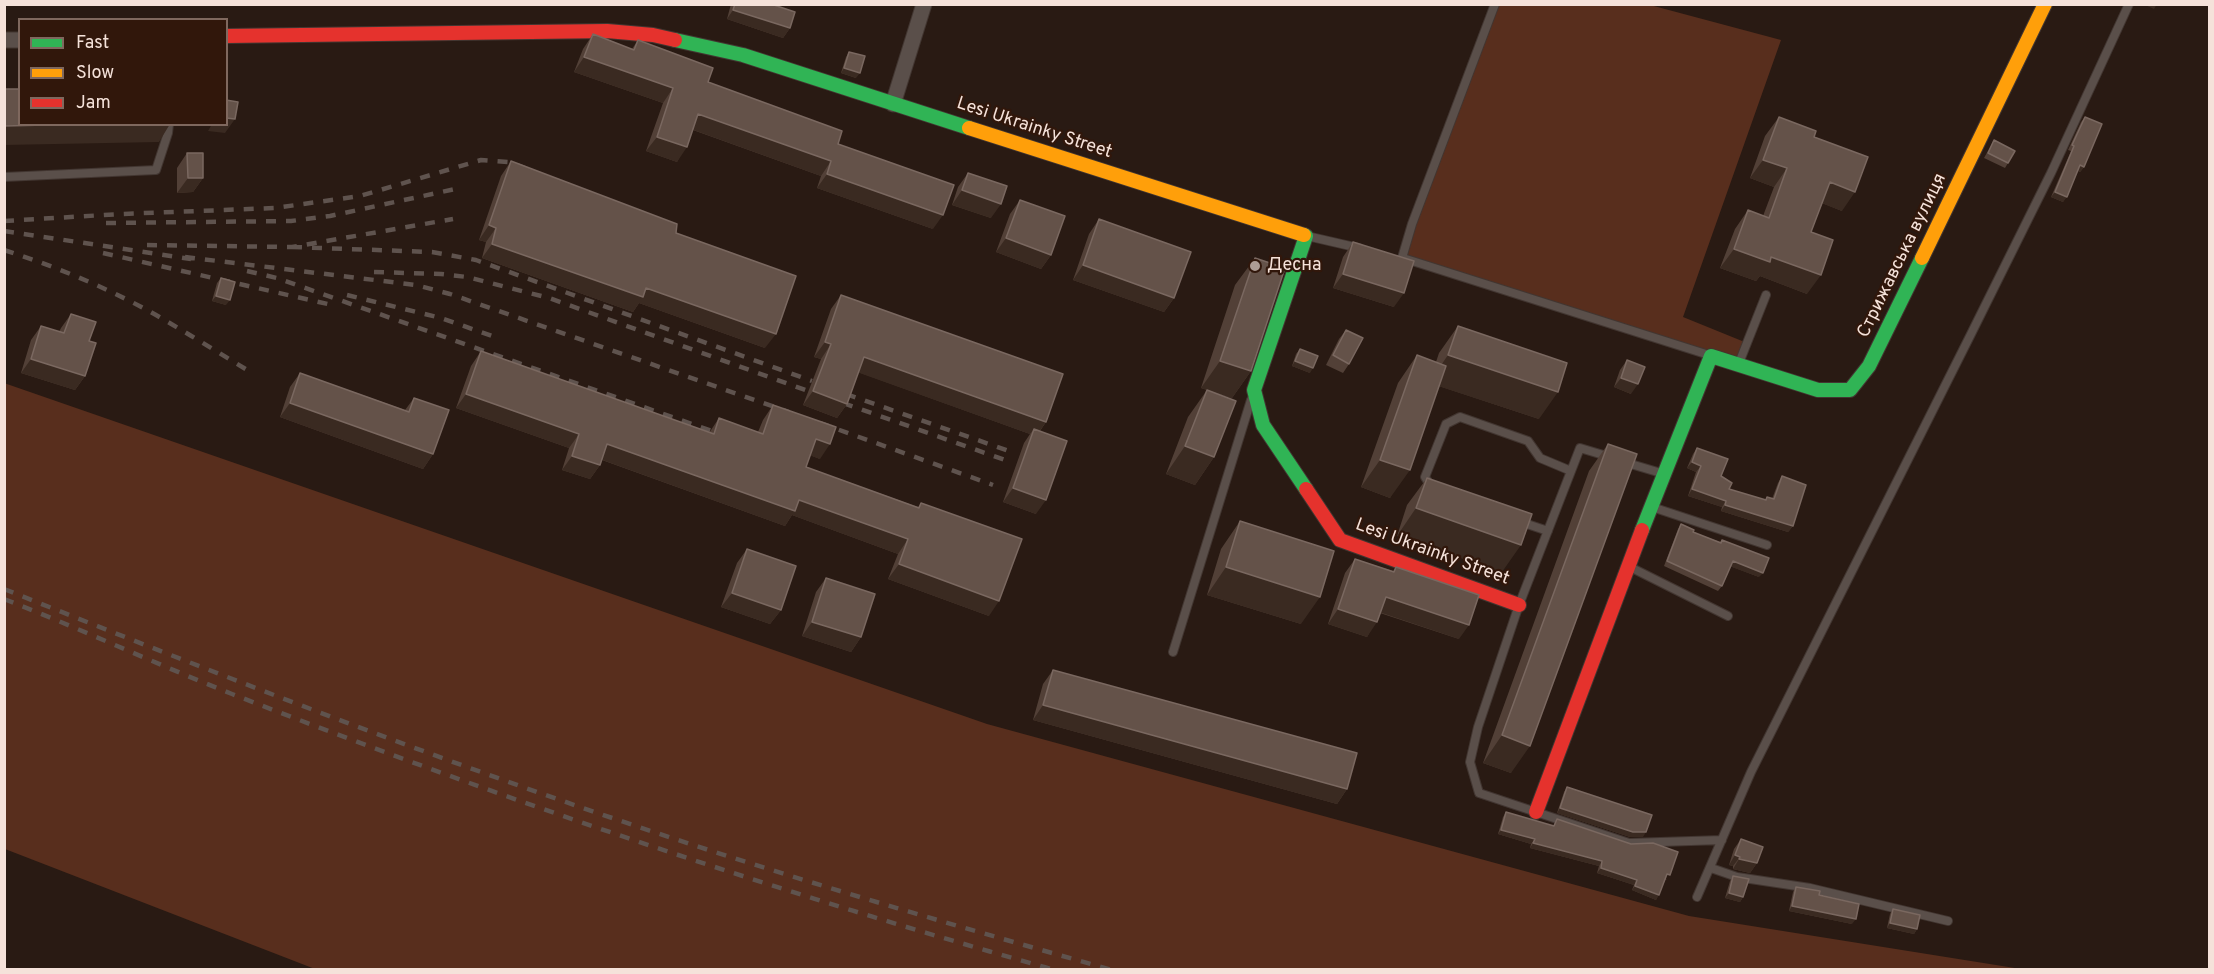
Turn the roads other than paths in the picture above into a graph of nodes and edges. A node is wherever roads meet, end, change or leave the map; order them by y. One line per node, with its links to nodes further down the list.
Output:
1 (924, 4): 6 (street)
2 (1495, 4): 12 (lane)
3 (2045, 4): 15 (street, Стрижавська вулиця)
4 (2129, 4): 29 (lane)
5 (228, 36): 6 (street, Lesi Ukrainky Street)
6 (893, 104): 9 (street, Lesi Ukrainky Street)
7 (168, 126): 8 (lane)
8 (4, 177)
9 (1306, 236): 10 (lane); 16 (street)
10 (1370, 250)
11 (1391, 255): 12 (lane)
12 (1402, 258): 14 (lane)
13 (1766, 295): 15 (lane)
14 (1711, 356): 15 (street, Стрижавська вулиця); 18 (street)
15 (1739, 365)
16 (1254, 390): 25 (street, Lesi Ukrainky Street); 27 (lane)
17 (1571, 471): 18 (lane); 19 (lane); 22 (lane)
18 (1663, 474): 20 (street)
19 (1433, 490)
20 (1650, 507): 23 (lane); 24 (street)
21 (1516, 520): 22 (lane)
22 (1548, 531): 25 (lane)
23 (1767, 545)
24 (1628, 566): 26 (lane); 28 (street)
25 (1519, 605): 28 (lane)
26 (1728, 616)
27 (1173, 652)
28 (1536, 812): 29 (lane)
29 (1722, 840): 30 (lane)
30 (1711, 868): 31 (lane); 32 (lane)
31 (1697, 897)
32 (1948, 921)

